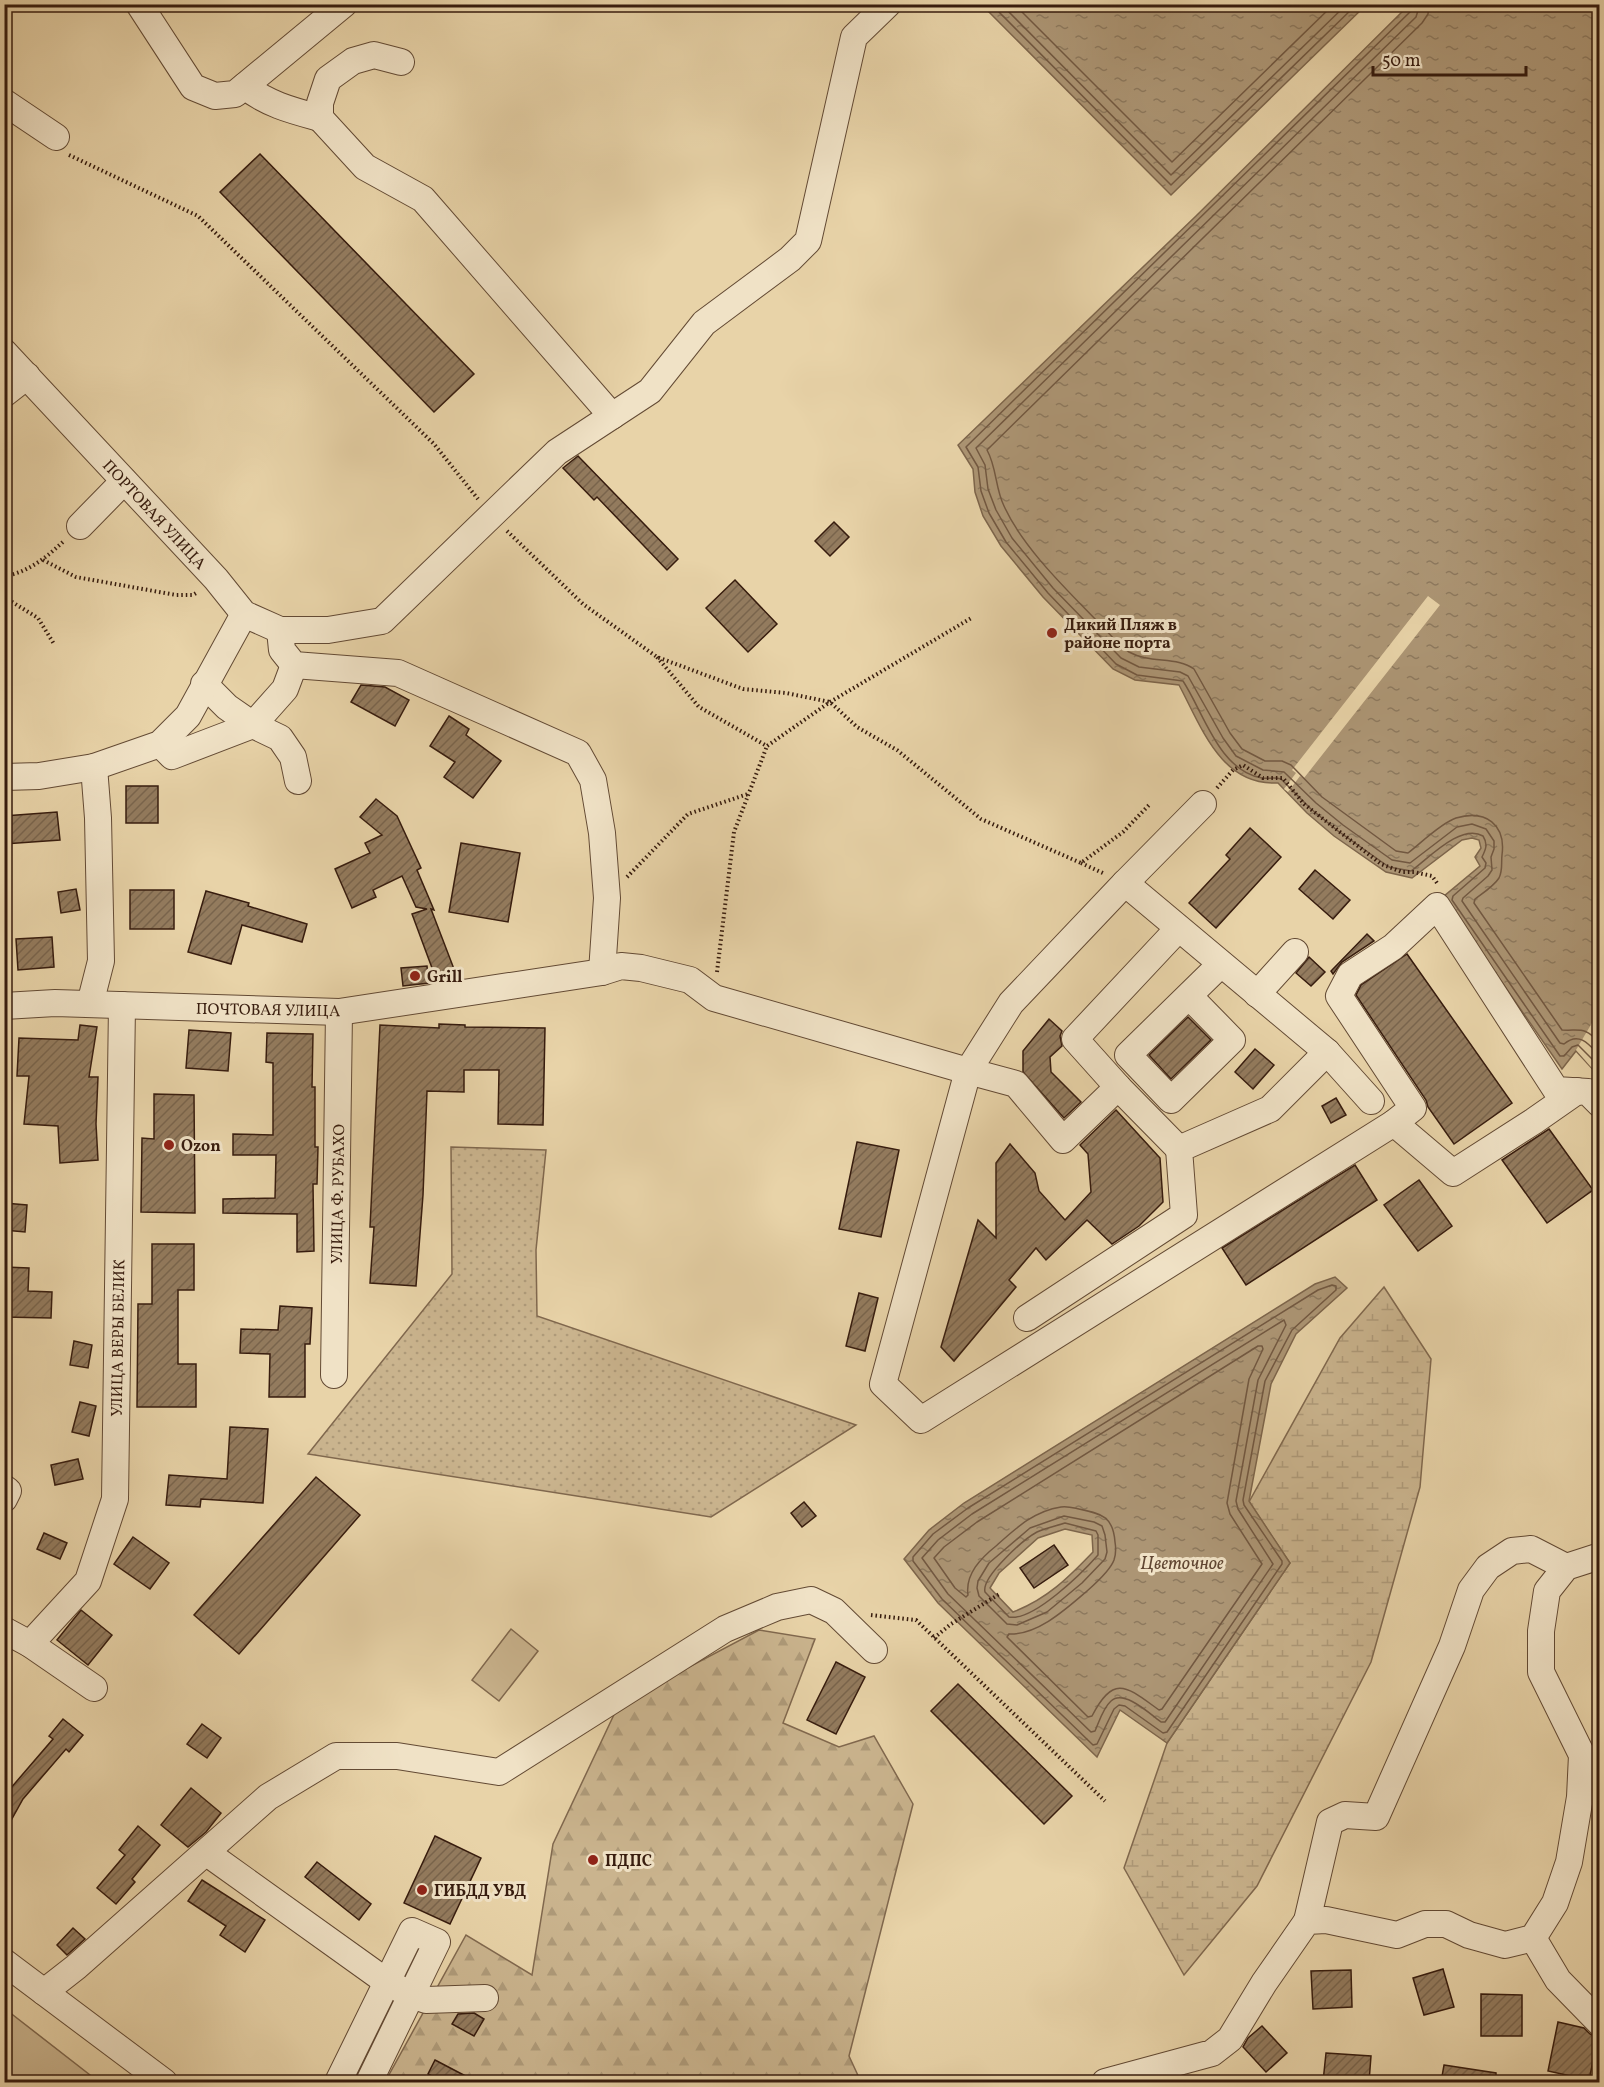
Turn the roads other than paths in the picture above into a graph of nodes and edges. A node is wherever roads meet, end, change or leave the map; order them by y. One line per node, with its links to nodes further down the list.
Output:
1 (139, 4): 5 (street)
2 (344, 4): 5 (street)
3 (888, 4): 12 (street)
4 (401, 62): 7 (street)
5 (245, 86): 7 (street)
6 (4, 102): 8 (street)
7 (320, 118): 12 (street)
8 (56, 137)
9 (4, 352): 10 (street, ПОРТОВАЯ УЛИЦА)
10 (27, 376): 11 (street); 13 (street, ПОРТОВАЯ УЛИЦА)
11 (4, 394)
12 (612, 416): 16 (street, ПОРТОВАЯ УЛИЦА)
13 (124, 480): 14 (street); 15 (street, ПОРТОВАЯ УЛИЦА)
14 (80, 526)
15 (244, 614): 16 (street, ПОРТОВАЯ УЛИЦА); 18 (street)
16 (279, 630): 17 (street)
17 (294, 664): 19 (street); 29 (street)
18 (204, 684): 19 (street); 20 (street)
19 (253, 724): 20 (street); 23 (street)
20 (160, 744): 21 (street)
21 (94, 767): 22 (street); 32 (street)
22 (4, 777)
23 (298, 781)
24 (1203, 804): 25 (street)
25 (1125, 883): 26 (street); 37 (street)
26 (1178, 929): 28 (street); 38 (street)
27 (1295, 952): 30 (street)
28 (1221, 964): 30 (street); 31 (street)
29 (602, 972): 35 (street, ПОЧТОВАЯ УЛИЦА); 37 (street, ПОЧТОВАЯ УЛИЦА)
30 (1257, 994): 36 (street)
31 (1189, 996)
32 (90, 1004): 33 (street, ПОЧТОВАЯ УЛИЦА); 34 (street, ПОЧТОВАЯ УЛИЦА)
33 (122, 1005): 35 (street, ПОЧТОВАЯ УЛИЦА); 51 (street, УЛИЦА ВЕРЫ БЕЛИК)
34 (4, 1006)
35 (339, 1012): 45 (street, УЛИЦА Ф. РУБАХО)
36 (1327, 1052): 40 (street); 43 (street)
37 (968, 1071): 38 (street); 42 (street)
38 (1118, 1087): 43 (street)
39 (1577, 1091): 41 (street); 42 (street); 42 (street)
40 (1371, 1101)
41 (1599, 1104)
42 (1394, 1123)
43 (1179, 1149): 44 (street)
44 (1027, 1318)
45 (334, 1375)
46 (4, 1488): 47 (street)
47 (4, 1499)
48 (1599, 1556): 49 (street)
49 (1566, 1567): 55 (street); 56 (street)
50 (4, 1630): 51 (street)
51 (30, 1644): 53 (street)
52 (874, 1650): 54 (street)
53 (94, 1688)
54 (207, 1853): 58 (street); 59 (street)
55 (1307, 1921): 56 (street); 66 (street)
56 (1533, 1938): 62 (street)
57 (4, 1962): 59 (street)
58 (387, 1982): 60 (street); 60 (street); 64 (street)
59 (44, 1992): 63 (street)
60 (411, 1995): 61 (street); 65 (street)
61 (485, 1998)
62 (1599, 2024)
63 (164, 2082)
64 (338, 2082)
65 (369, 2082)
66 (1105, 2082)

